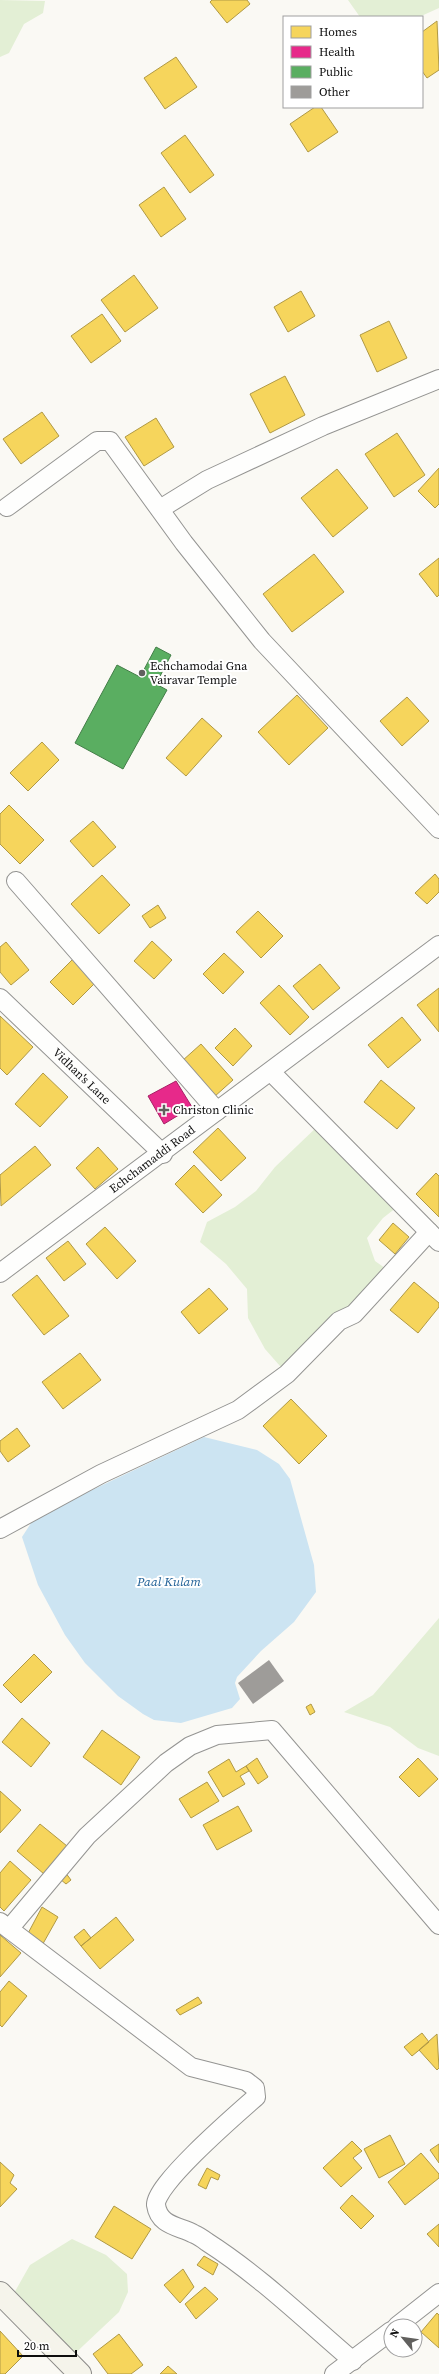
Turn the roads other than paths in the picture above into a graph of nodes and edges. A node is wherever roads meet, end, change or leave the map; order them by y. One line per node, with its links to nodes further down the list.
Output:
1 (439, 379): 3 (street)
2 (2, 505): 3 (street)
3 (160, 509): 4 (street)
4 (437, 824)
5 (16, 881): 9 (street)
6 (439, 945): 8 (street, Echchamaddi Road)
7 (0, 998): 10 (street, Vidhan's Lane)
8 (271, 1072): 9 (street, Echchamaddi Road); 11 (street)
9 (216, 1111): 10 (street, Echchamaddi Road)
10 (162, 1154): 12 (street, Echchamaddi Road)
11 (434, 1237): 13 (street)
12 (0, 1273)
13 (0, 1529)
14 (4, 1925): 15 (street); 20 (street)
15 (439, 1925)
16 (0, 2293): 21 (street)
17 (439, 2293): 18 (street)
18 (407, 2318)
19 (383, 2337): 20 (street)
20 (353, 2361): 22 (street)
21 (80, 2374)
22 (334, 2374)

